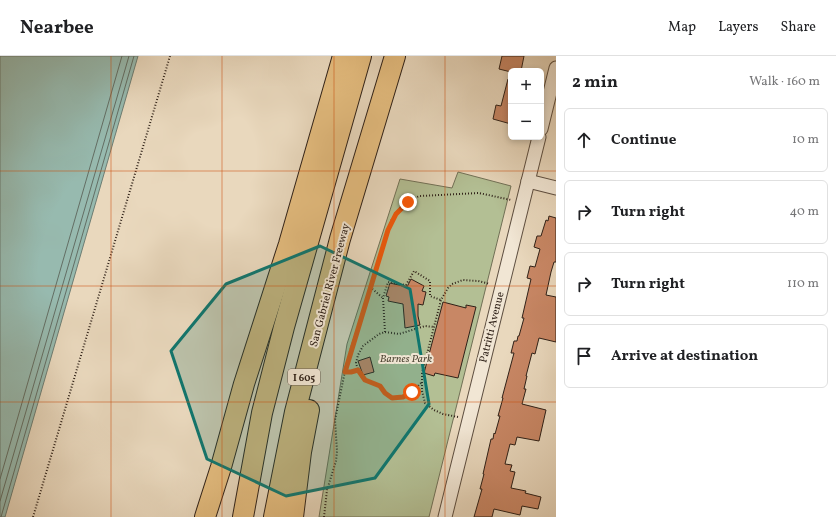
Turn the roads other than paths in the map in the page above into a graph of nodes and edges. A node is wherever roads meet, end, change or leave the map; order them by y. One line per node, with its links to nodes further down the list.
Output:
1 (343, 56): 10 (highway)
2 (362, 56): 13 (highway, I 605)
3 (395, 56): 9 (highway, San Gabriel River Freeway / I 605)
4 (556, 68): 5 (street)
5 (544, 117)
6 (538, 140): 7 (street, Patritti Avenue)
7 (528, 181): 8 (street); 16 (street, Patritti Avenue)
8 (556, 188)
9 (340, 238): 14 (highway, San Gabriel River Freeway / I 605); 15 (highway)
10 (221, 467): 11 (highway); 12 (highway)
11 (205, 517)
12 (213, 517)
13 (243, 517)
14 (274, 517)
15 (293, 517)
16 (445, 517)

